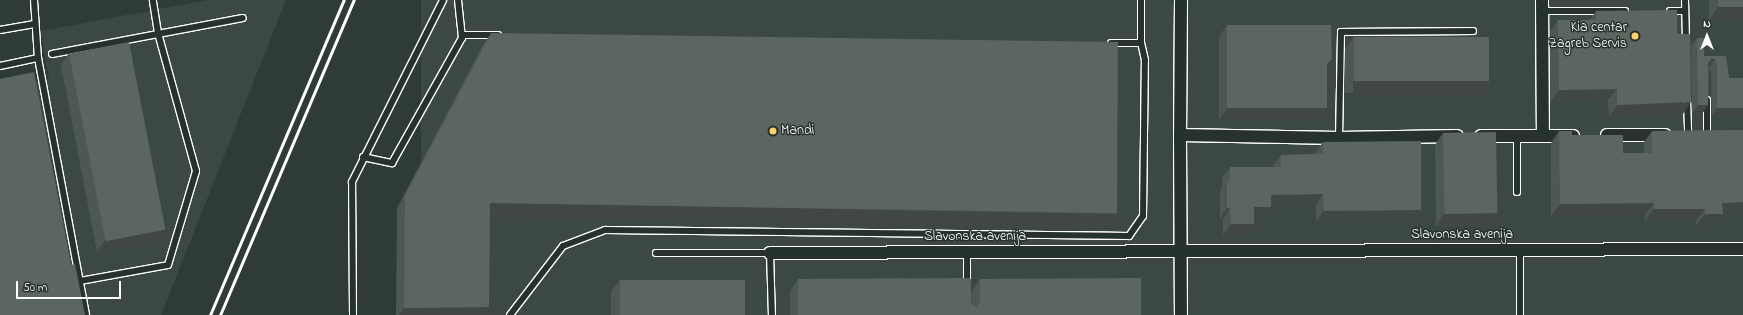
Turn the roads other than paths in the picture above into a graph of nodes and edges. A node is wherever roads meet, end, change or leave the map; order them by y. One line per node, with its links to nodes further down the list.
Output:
1 (34, 0): 13 (lane)
2 (153, 0): 16 (lane)
3 (443, 0): 34 (lane)
4 (458, 0): 17 (lane)
5 (1141, 0): 20 (lane)
6 (1181, 0): 29 (street)
7 (1685, 0): 11 (lane)
8 (1542, 5): 9 (lane); 32 (street)
9 (1630, 11)
10 (1662, 11): 11 (lane)
11 (1685, 11): 21 (lane)
12 (243, 18): 16 (lane)
13 (34, 24): 14 (lane); 23 (lane)
14 (0, 30)
15 (1473, 31): 33 (lane)
16 (158, 33): 22 (lane); 42 (lane)
17 (462, 36): 18 (lane); 34 (lane)
18 (504, 36)
19 (1107, 43): 20 (lane)
20 (1141, 43): 46 (lane)
21 (1686, 50)
22 (52, 54)
23 (38, 58): 24 (lane); 42 (lane)
24 (0, 66)
25 (1687, 96): 31 (lane)
26 (1707, 96): 27 (lane)
27 (1707, 134): 28 (street); 31 (street)
28 (1721, 134)
29 (1180, 135): 33 (street); 39 (street)
30 (1517, 135): 32 (street); 33 (street); 35 (lane)
31 (1688, 135): 32 (street)
32 (1543, 136)
33 (1339, 138)
34 (363, 157): 45 (lane)
35 (1517, 192)
36 (1743, 249): 37 (street, Slavonska avenija)
37 (1520, 250): 39 (street, Slavonska avenija); 49 (lane)
38 (967, 252): 39 (street, Slavonska avenija); 41 (street, Slavonska avenija); 43 (lane)
39 (1181, 252): 48 (street)
40 (656, 253): 41 (lane)
41 (770, 253): 47 (lane)
42 (80, 281): 44 (lane)
43 (967, 292)
44 (86, 315)
45 (353, 315)
46 (510, 315)
47 (772, 315)
48 (1181, 315)
49 (1520, 315)

